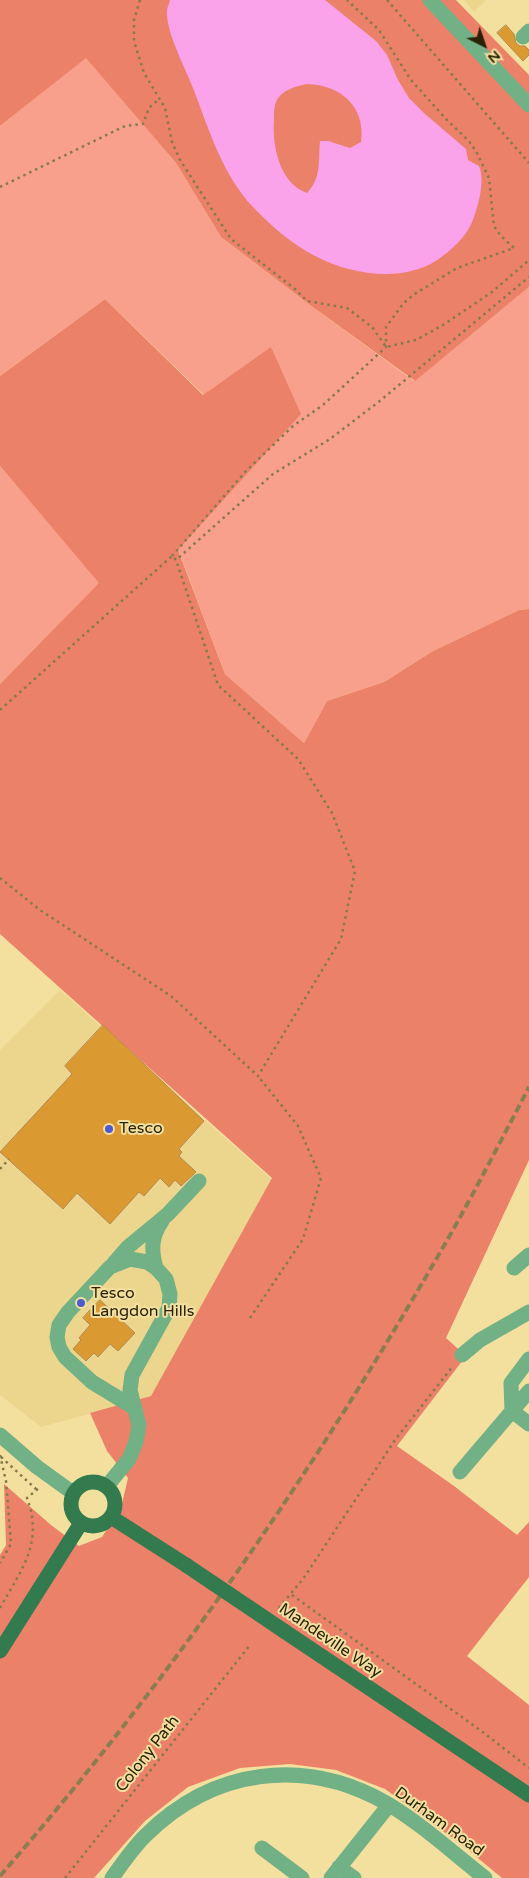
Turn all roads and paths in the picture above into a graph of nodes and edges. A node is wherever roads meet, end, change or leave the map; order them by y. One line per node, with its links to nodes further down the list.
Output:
1 (140, 0): 5 (path)
2 (347, 0): 11 (path)
3 (387, 0): 7 (path)
4 (430, 0): 6 (street)
5 (159, 99): 8 (path); 11 (path)
6 (529, 105)
7 (529, 163)
8 (0, 187)
9 (529, 260): 11 (path)
10 (529, 278): 13 (path)
11 (386, 347): 12 (path)
12 (172, 556): 13 (path); 14 (path)
13 (176, 560): 16 (path)
14 (0, 710)
15 (0, 878): 16 (path)
16 (258, 1076): 26 (path)
17 (9, 1159): 18 (path)
18 (0, 1169)
19 (199, 1181): 20 (street)
20 (168, 1214): 22 (street); 23 (street)
21 (529, 1255): 24 (street)
22 (110, 1267): 23 (street); 30 (street)
23 (156, 1268): 30 (street)
24 (514, 1268)
25 (529, 1312): 27 (street)
26 (250, 1318)
27 (462, 1355): 41 (path)
28 (529, 1359): 31 (street)
29 (529, 1391): 31 (street)
30 (133, 1407): 36 (street)
31 (512, 1411): 32 (street); 35 (street)
32 (529, 1424)
33 (0, 1435): 37 (street)
34 (0, 1456): 40 (path); 42 (path)
35 (460, 1472)
36 (107, 1486): 37 (main road); 38 (main road)
37 (73, 1493): 39 (main road)
38 (111, 1517): 39 (main road); 47 (main road, Mandeville Way, bridge)
39 (81, 1523): 45 (main road)
40 (0, 1563)
41 (292, 1595): 43 (path); 46 (path)
42 (0, 1608)
43 (279, 1608)
44 (250, 1645): 51 (path, Colony Path)
45 (0, 1650)
46 (529, 1768)
47 (529, 1795)
48 (389, 1805): 50 (street); 52 (street, Durham Road); 55 (street, Durham Road)
49 (262, 1848): 53 (street)
50 (335, 1872): 54 (street)
51 (64, 1878)
52 (112, 1878)
53 (302, 1878)
54 (354, 1878)
55 (485, 1878)

